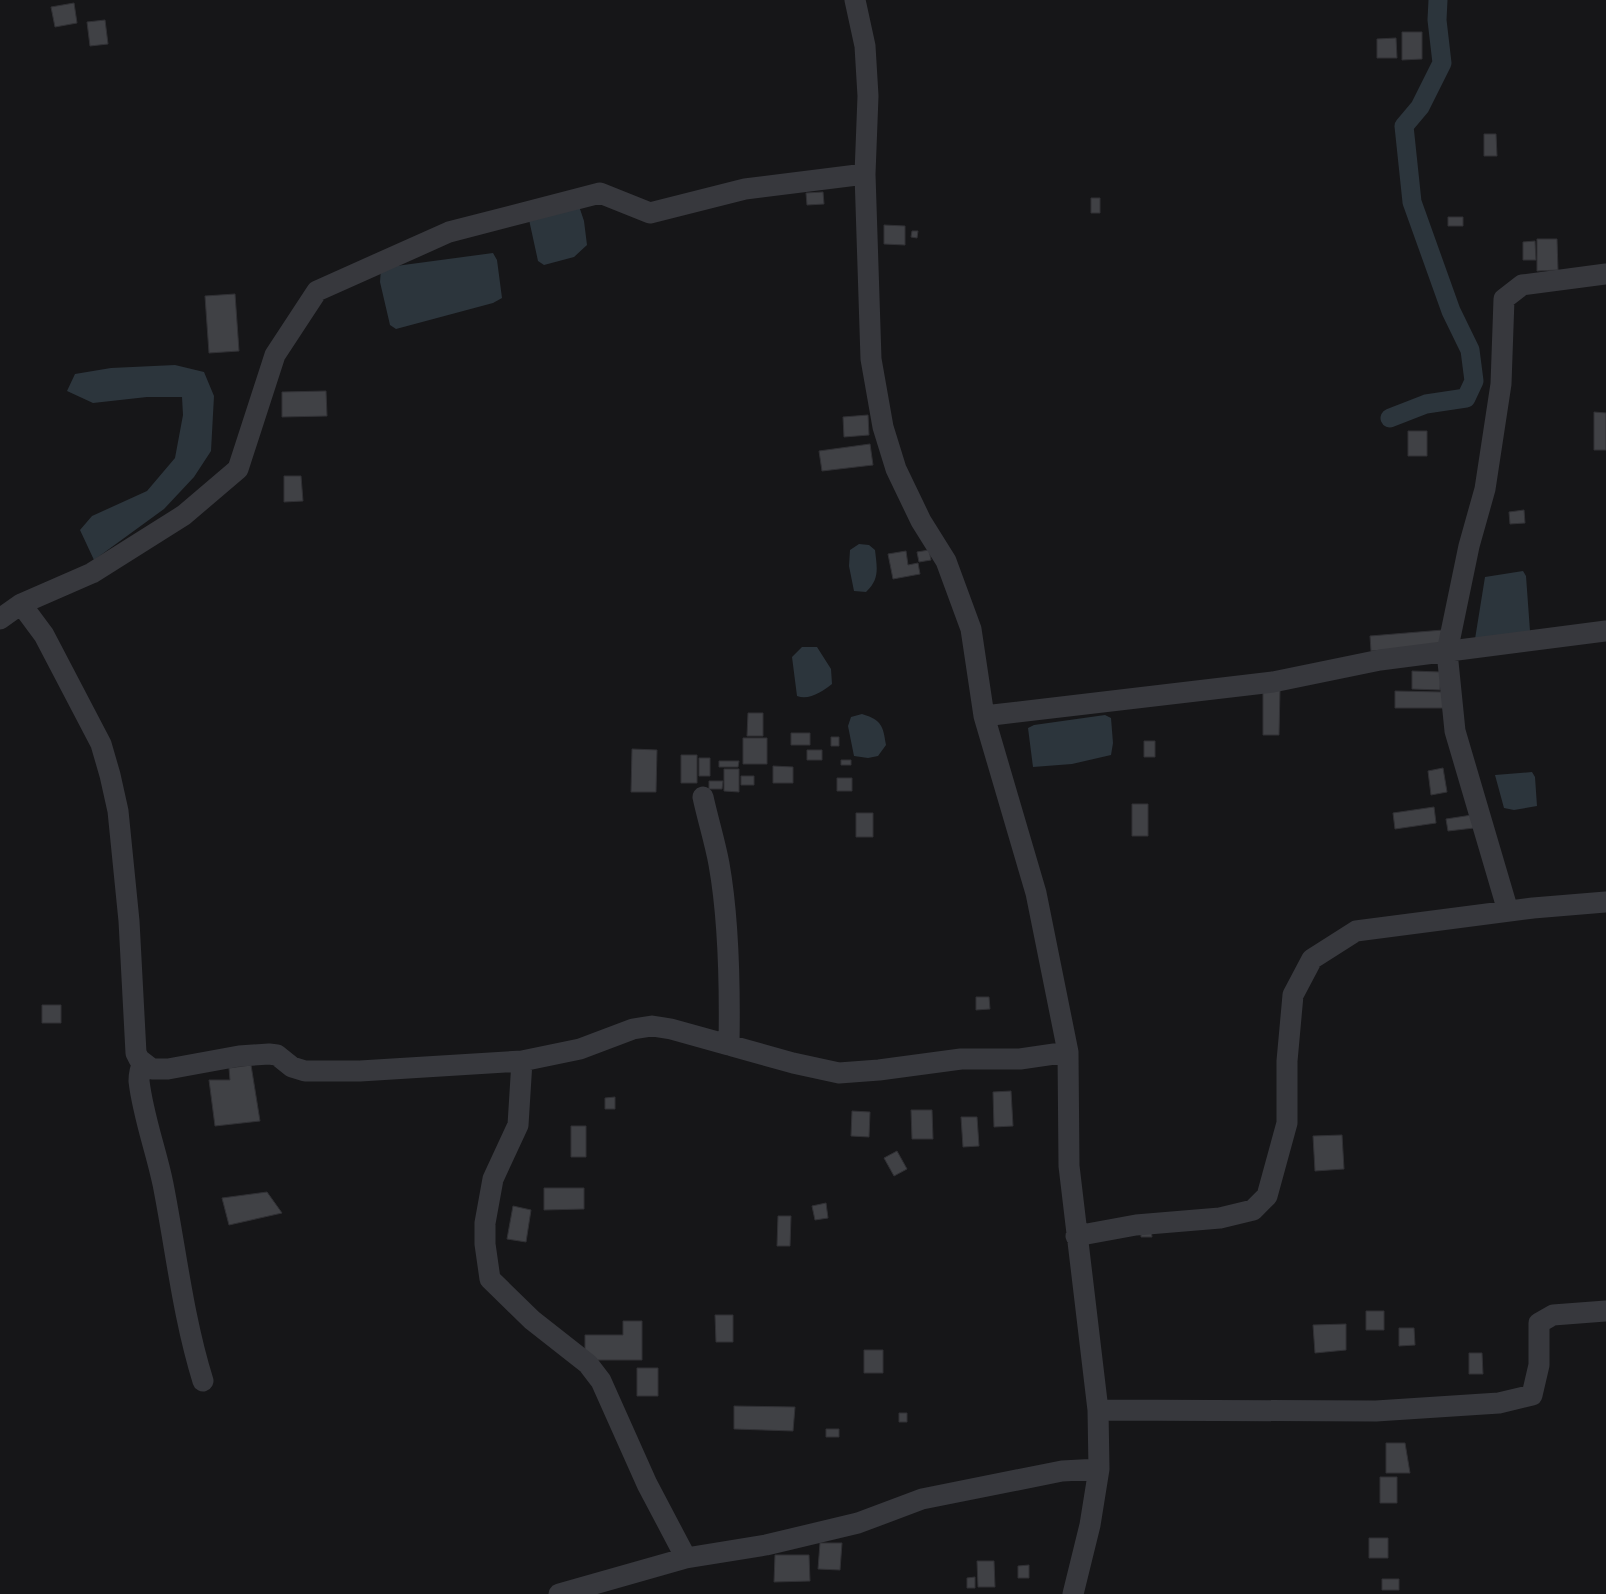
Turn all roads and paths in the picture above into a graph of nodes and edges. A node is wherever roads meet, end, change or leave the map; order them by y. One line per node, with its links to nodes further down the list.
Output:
1 (855, 0): 2 (street)
2 (865, 174): 4 (street); 8 (street)
3 (1606, 274): 7 (street)
4 (21, 604): 5 (street); 15 (street)
5 (0, 619)
6 (1606, 632): 7 (street)
7 (1447, 652): 8 (street); 11 (street)
8 (984, 716): 13 (street)
9 (703, 797): 12 (street)
10 (1606, 902): 11 (street)
11 (1508, 911): 16 (street)
12 (728, 1045): 13 (street); 14 (street)
13 (1068, 1052): 16 (street)
14 (522, 1061): 15 (street); 21 (street)
15 (143, 1063): 18 (street)
16 (1076, 1236): 19 (street)
17 (1606, 1311): 19 (street)
18 (203, 1381)
19 (1098, 1410): 20 (street)
20 (1099, 1469): 21 (street); 23 (street)
21 (686, 1558): 22 (street)
22 (559, 1594)
23 (1073, 1594)

